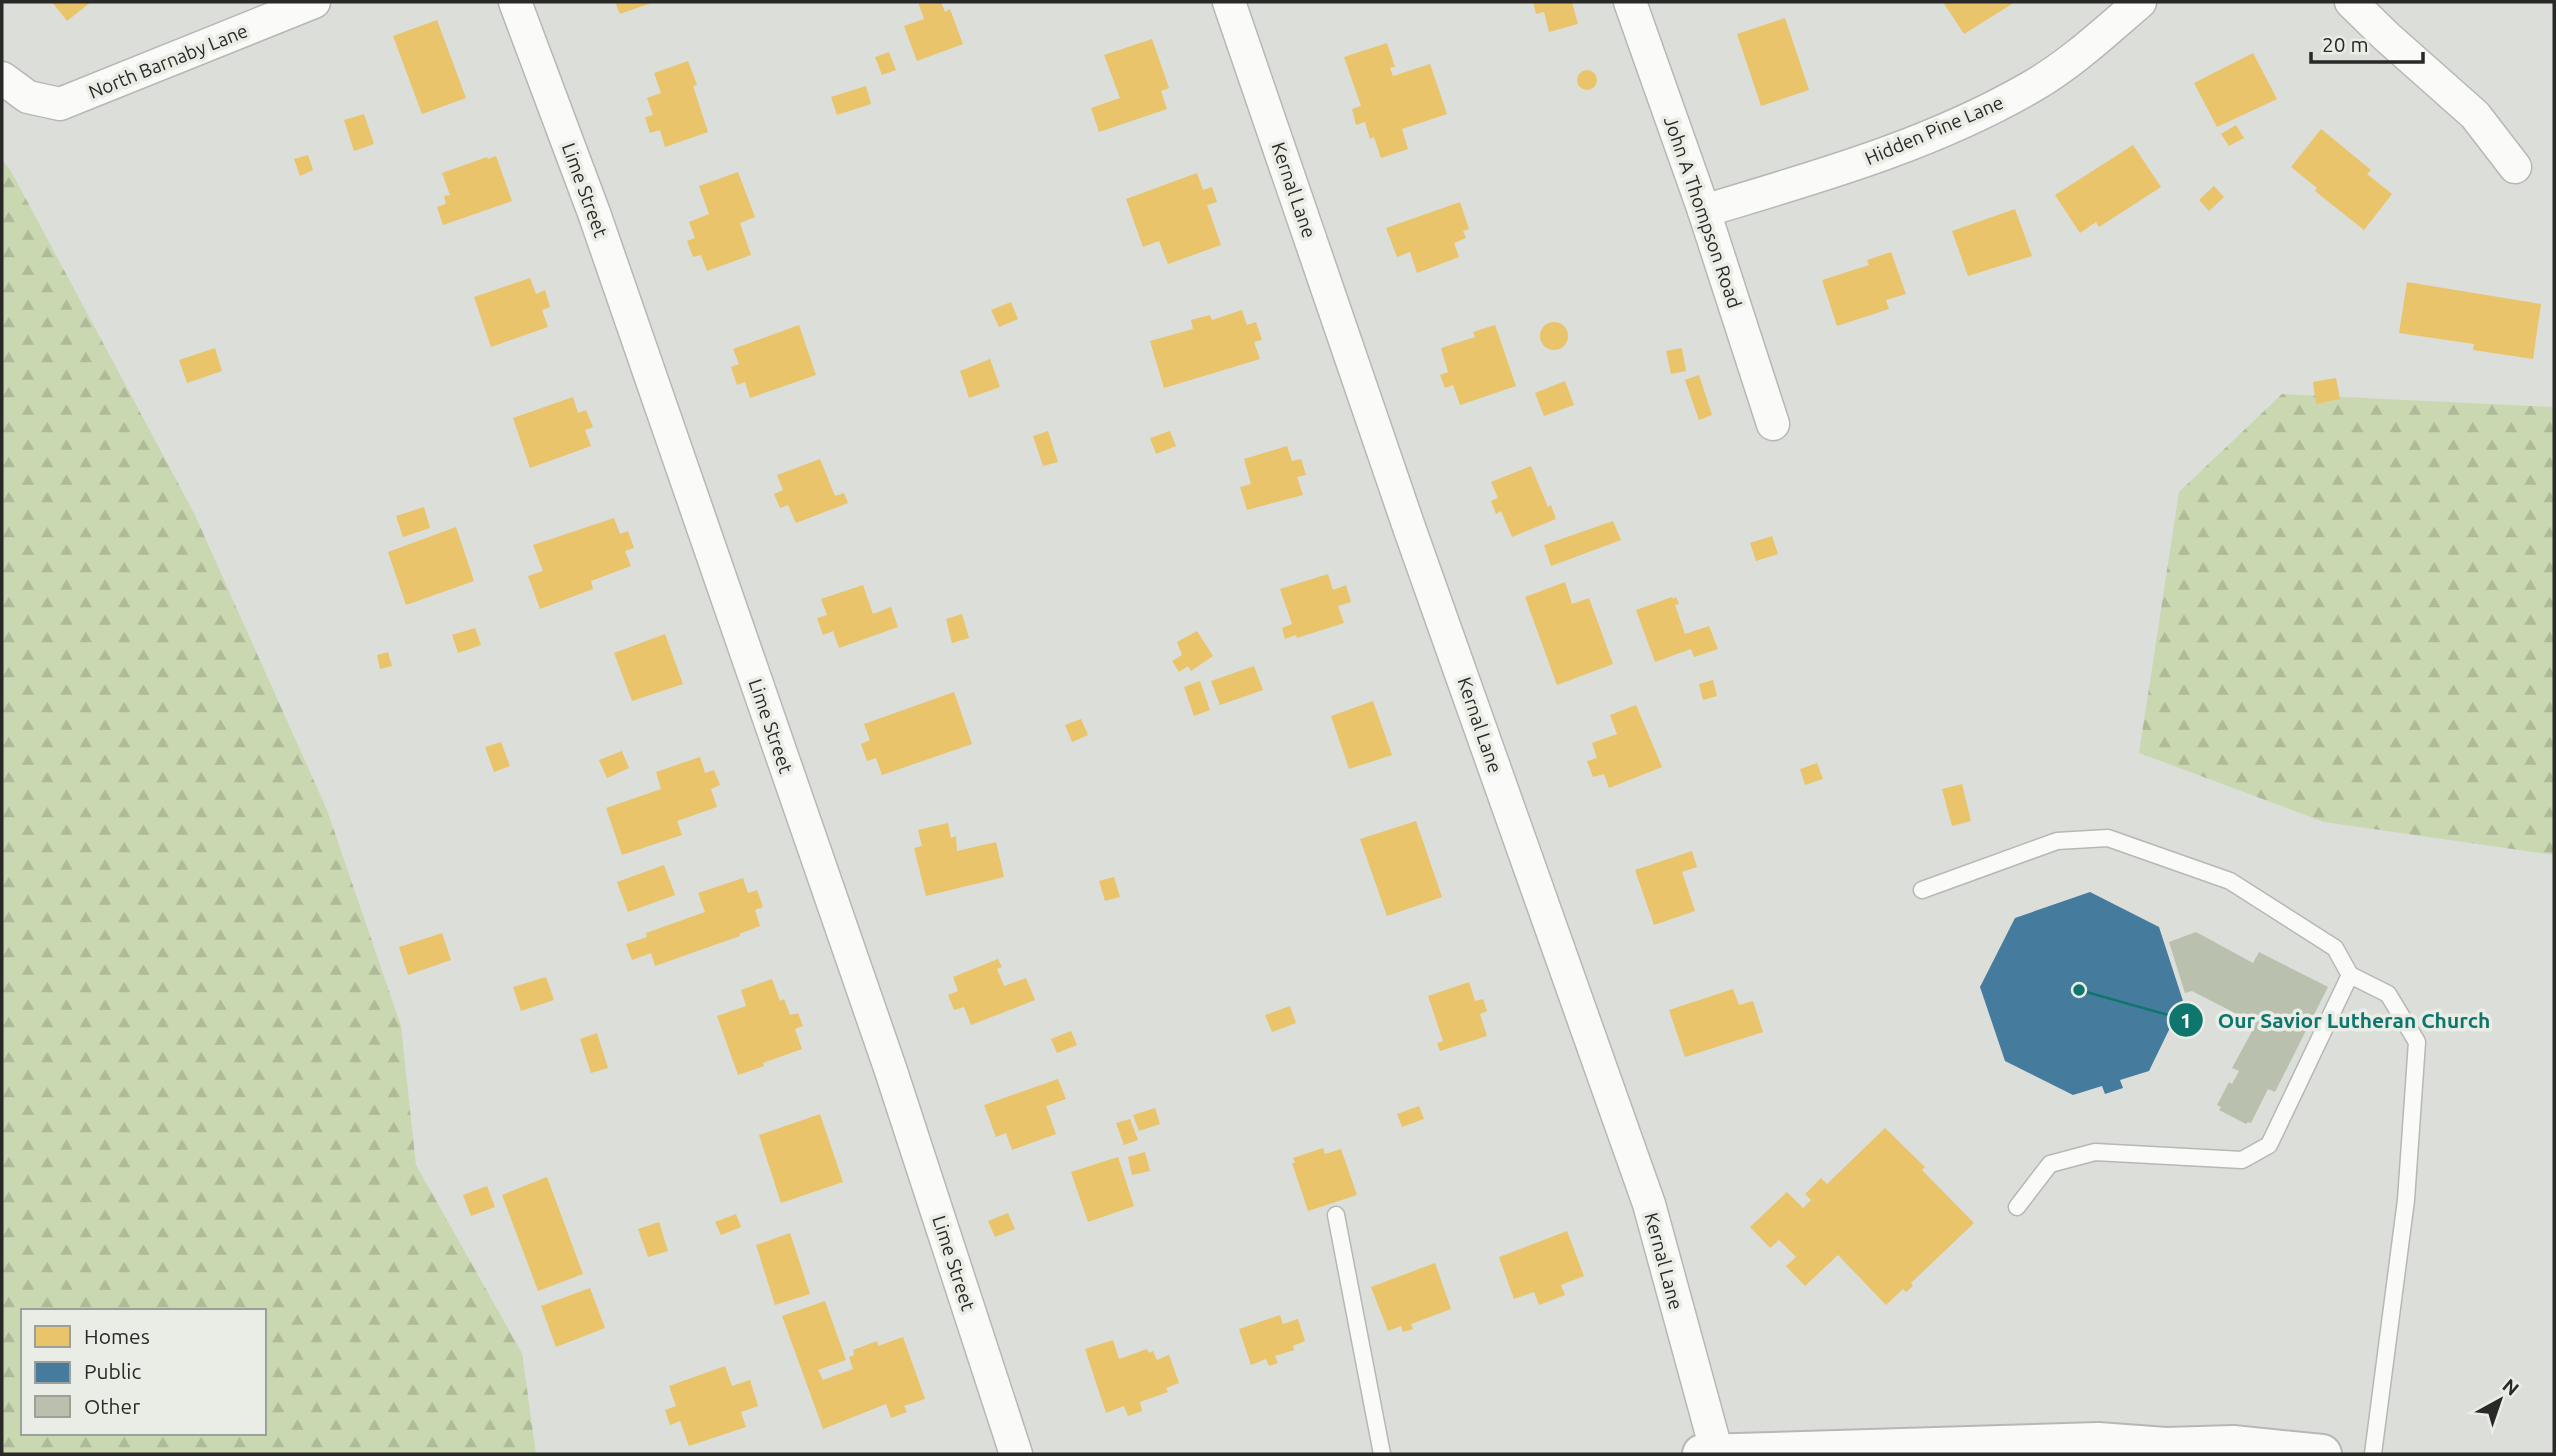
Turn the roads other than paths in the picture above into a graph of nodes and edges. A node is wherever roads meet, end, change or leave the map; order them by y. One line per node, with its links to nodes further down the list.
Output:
1 (314, 2): 7 (street, North Barnaby Lane)
2 (515, 2): 16 (street, Lime Street)
3 (1229, 2): 18 (street, Kernal Lane)
4 (1630, 2): 9 (street, John A Thompson Road)
5 (2140, 2): 9 (street, Hidden Pine Lane)
6 (2351, 2): 8 (street)
7 (2, 78)
8 (2515, 167)
9 (1704, 211): 10 (street, John A Thompson Road)
10 (1773, 424)
11 (1922, 890): 12 (lane)
12 (2350, 975): 13 (lane); 20 (lane)
13 (2017, 1207)
14 (1336, 1215): 17 (lane)
15 (2166, 1450): 18 (main road); 19 (main road)
16 (1016, 1454)
17 (1382, 1454)
18 (1712, 1454)
19 (2322, 1454)
20 (2373, 1454)

